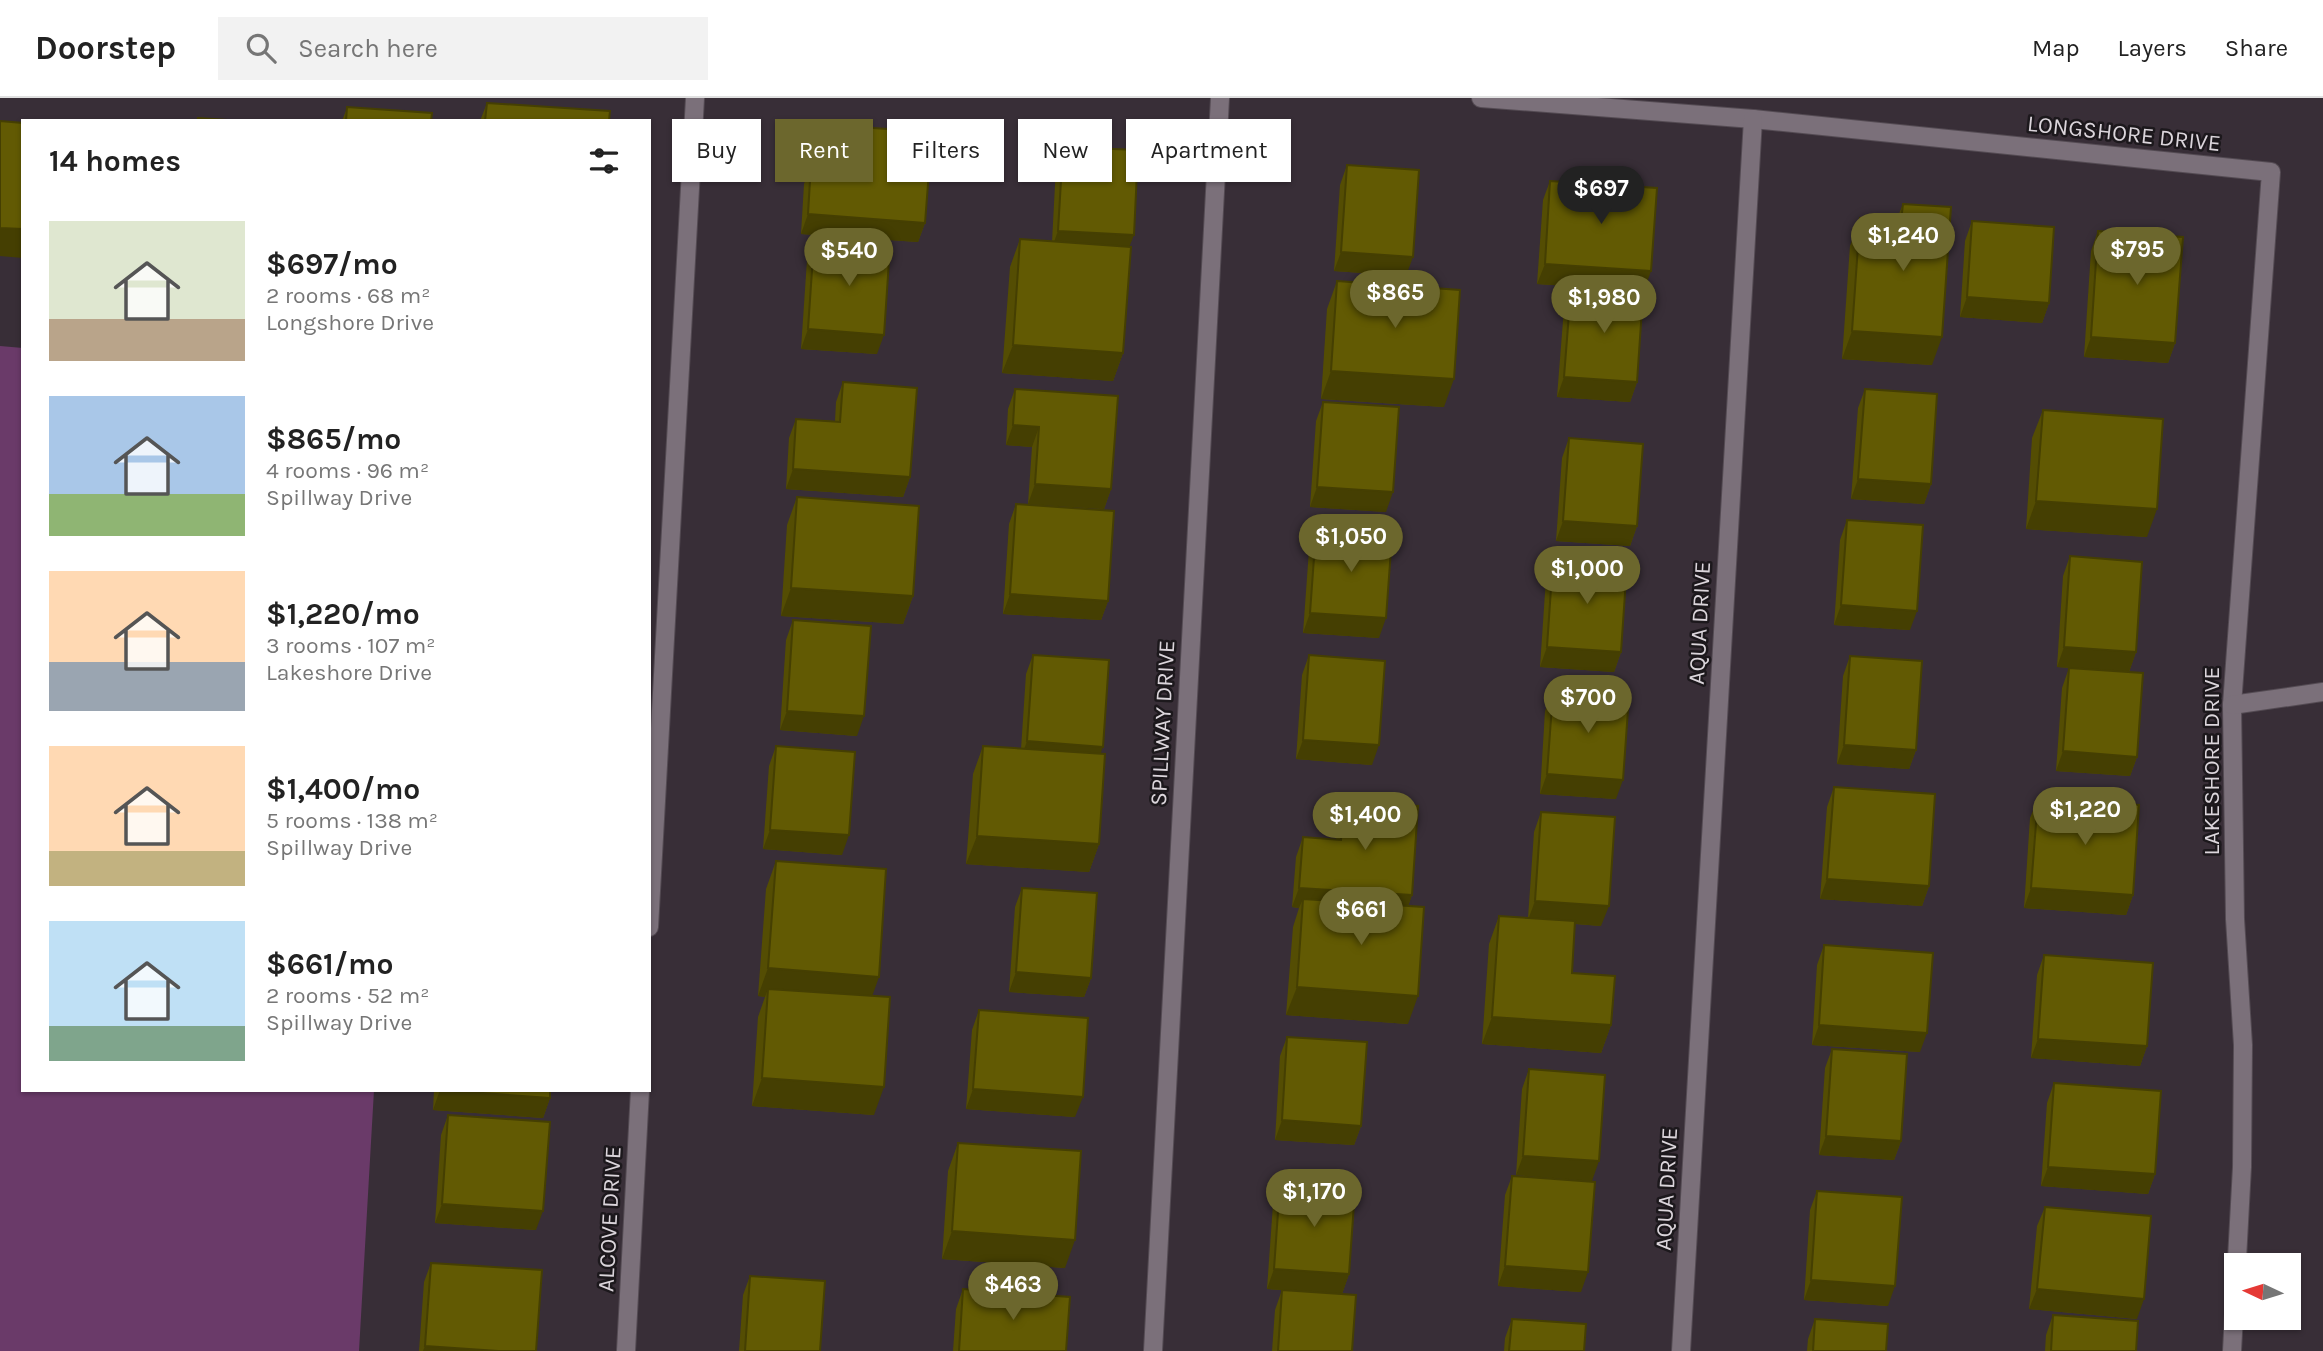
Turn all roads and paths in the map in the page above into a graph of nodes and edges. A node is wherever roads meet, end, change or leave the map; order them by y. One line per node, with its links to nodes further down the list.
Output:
1 (695, 98): 8 (street)
2 (1220, 98): 11 (street, SPILLWAY DRIVE)
3 (1481, 98): 4 (street)
4 (1753, 119): 5 (street, LONGSHORE DRIVE); 12 (street, AQUA DRIVE)
5 (2271, 172): 7 (street, LAKESHORE DRIVE)
6 (2323, 692): 7 (street)
7 (2232, 705): 13 (street, LAKESHORE DRIVE)
8 (651, 891)
9 (640, 1092): 10 (street, ALCOVE DRIVE)
10 (626, 1351)
11 (1153, 1351)
12 (1681, 1351)
13 (2232, 1351)

